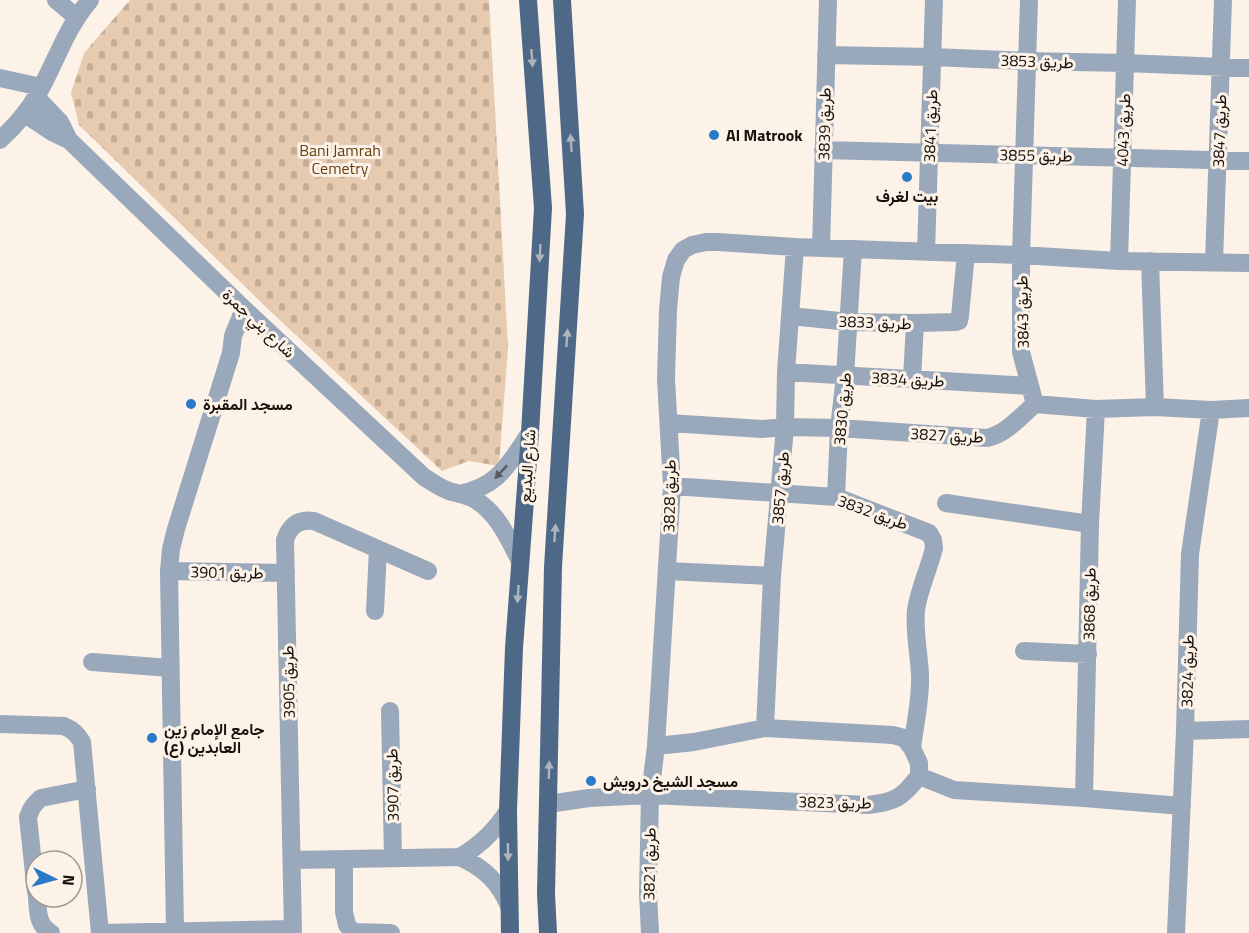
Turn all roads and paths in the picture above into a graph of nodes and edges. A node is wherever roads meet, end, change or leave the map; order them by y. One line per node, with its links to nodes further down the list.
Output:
1 (56, 0): 10 (street)
2 (90, 0): 10 (street)
3 (528, 0): 54 (main road, شارع البديع, one-way to 54)
4 (562, 0): 84 (main road, شارع البديع, one-way to 4)
5 (828, 0): 11 (street, طريق 3839)
6 (934, 0): 12 (street, طريق 3841)
7 (1029, 0): 13 (street, طريق 3843)
8 (1127, 0): 14 (street, طريق 4043)
9 (1223, 0): 15 (street, طريق 3847)
10 (76, 17): 18 (street)
11 (826, 55): 12 (street, طريق 3853); 22 (street, طريق 3839)
12 (932, 57): 13 (street, طريق 3853); 23 (street, طريق 3841)
13 (1027, 61): 14 (street, طريق 3853); 24 (street, طريق 3843)
14 (1125, 63): 15 (street, طريق 3853); 25 (street, طريق 4043)
15 (1221, 67): 16 (street, طريق 3853); 26 (street, طريق 3847)
16 (1249, 68)
17 (0, 78): 18 (street)
18 (39, 92): 19 (street); 21 (street, شارع بني جمرة)
19 (25, 114): 20 (street); 21 (street, شارع بني جمرة)
20 (0, 140)
21 (69, 140): 38 (street, شارع بني جمرة)
22 (823, 150): 23 (street, طريق 3855); 29 (street, طريق 3839)
23 (929, 153): 24 (street, طريق 3855); 31 (street, طريق 3841)
24 (1024, 154): 25 (street, طريق 3855); 33 (street, طريق 3843)
25 (1122, 158): 26 (street, طريق 3855); 34 (street, طريق 4043)
26 (1218, 160): 27 (street, طريق 3855); 36 (street, طريق 3847)
27 (1249, 161)
28 (795, 247): 29 (street); 39 (street, طريق 3857); 51 (street, طريق 3828)
29 (821, 248): 30 (street)
30 (853, 249): 31 (street); 40 (street, طريق 3830)
31 (926, 252): 32 (street)
32 (966, 253): 33 (street); 41 (street, طريق 3833)
33 (1021, 255): 34 (street); 45 (street, طريق 3843)
34 (1119, 261): 35 (street)
35 (1150, 261): 36 (street); 47 (street)
36 (1214, 262): 37 (street)
37 (1249, 263)
38 (250, 315): 57 (street, شارع بني جمرة); 63 (street)
39 (791, 316): 40 (street, طريق 3833); 42 (street, طريق 3857)
40 (849, 322): 41 (street, طريق 3833); 43 (street, طريق 3830)
41 (915, 323): 44 (street)
42 (786, 372): 43 (street, طريق 3834); 52 (street, طريق 3857)
43 (845, 376): 44 (street, طريق 3834); 53 (street, طريق 3830)
44 (912, 379): 45 (street, طريق 3834)
45 (1030, 386): 46 (street, طريق 3843)
46 (1035, 404): 49 (street); 53 (street, طريق 3827)
47 (1155, 407): 49 (street); 50 (street)
48 (1249, 408): 50 (street)
49 (1096, 409): 60 (street, طريق 3868)
50 (1211, 410): 77 (street, طريق 3824)
51 (669, 423): 52 (street, طريق 3827); 55 (street, طريق 3828)
52 (784, 427): 53 (street, طريق 3827); 56 (street, طريق 3857)
53 (839, 428): 58 (street, طريق 3830)
54 (530, 433): 57 (street, one-way to 57); 62 (main road, شارع البديع)
55 (672, 486): 56 (street, طريق 3832); 65 (street, طريق 3828)
56 (779, 492): 58 (street, طريق 3832); 67 (street, طريق 3857)
57 (459, 494): 62 (street, شارع بني جمرة)
58 (836, 497): 79 (street, طريق 3832)
59 (946, 503): 60 (street)
60 (1090, 524): 70 (street, طريق 3868)
61 (378, 549): 64 (street, طريق 3905); 66 (street, طريق 3905); 68 (street)
62 (520, 561): 86 (main road, شارع البديع, one-way to 86)
63 (169, 570): 66 (street, طريق 3901); 72 (street)
64 (428, 571)
65 (667, 572): 67 (street); 78 (street, طريق 3828)
66 (286, 573): 91 (street, طريق 3905)
67 (772, 576): 75 (street, طريق 3857)
68 (375, 611)
69 (1024, 651): 70 (street)
70 (1088, 654): 83 (street, طريق 3868)
71 (92, 662): 72 (street)
72 (170, 668): 95 (street)
73 (390, 711): 89 (street, طريق 3907)
74 (0, 724): 81 (street)
75 (765, 728): 78 (street); 79 (street)
76 (1249, 729): 77 (street)
77 (1185, 731): 85 (street, طريق 3824)
78 (656, 746): 82 (street, طريق 3828)
79 (912, 748): 80 (street)
80 (919, 776): 82 (street, طريق 3823); 83 (street)
81 (87, 789): 87 (street); 97 (street)
82 (650, 795): 84 (street, طريق 3823); 101 (street, طريق 3821)
83 (1084, 798): 85 (street)
84 (548, 804): 100 (main road, شارع البديع)
85 (1182, 806): 102 (street, طريق 3824)
86 (508, 811): 88 (street); 92 (main road, شارع البديع, one-way to 92)
87 (31, 849)
88 (460, 857): 89 (street); 92 (street)
89 (393, 858): 90 (street)
90 (344, 859): 91 (street); 98 (street)
91 (292, 860): 94 (street, طريق 3905)
92 (509, 906): 99 (main road, شارع البديع)
93 (38, 909): 96 (street)
94 (293, 931): 95 (street)
95 (175, 932): 97 (street)
96 (51, 933)
97 (100, 933)
98 (391, 933)
99 (510, 933)
100 (548, 933)
101 (650, 933)
102 (1176, 933)

